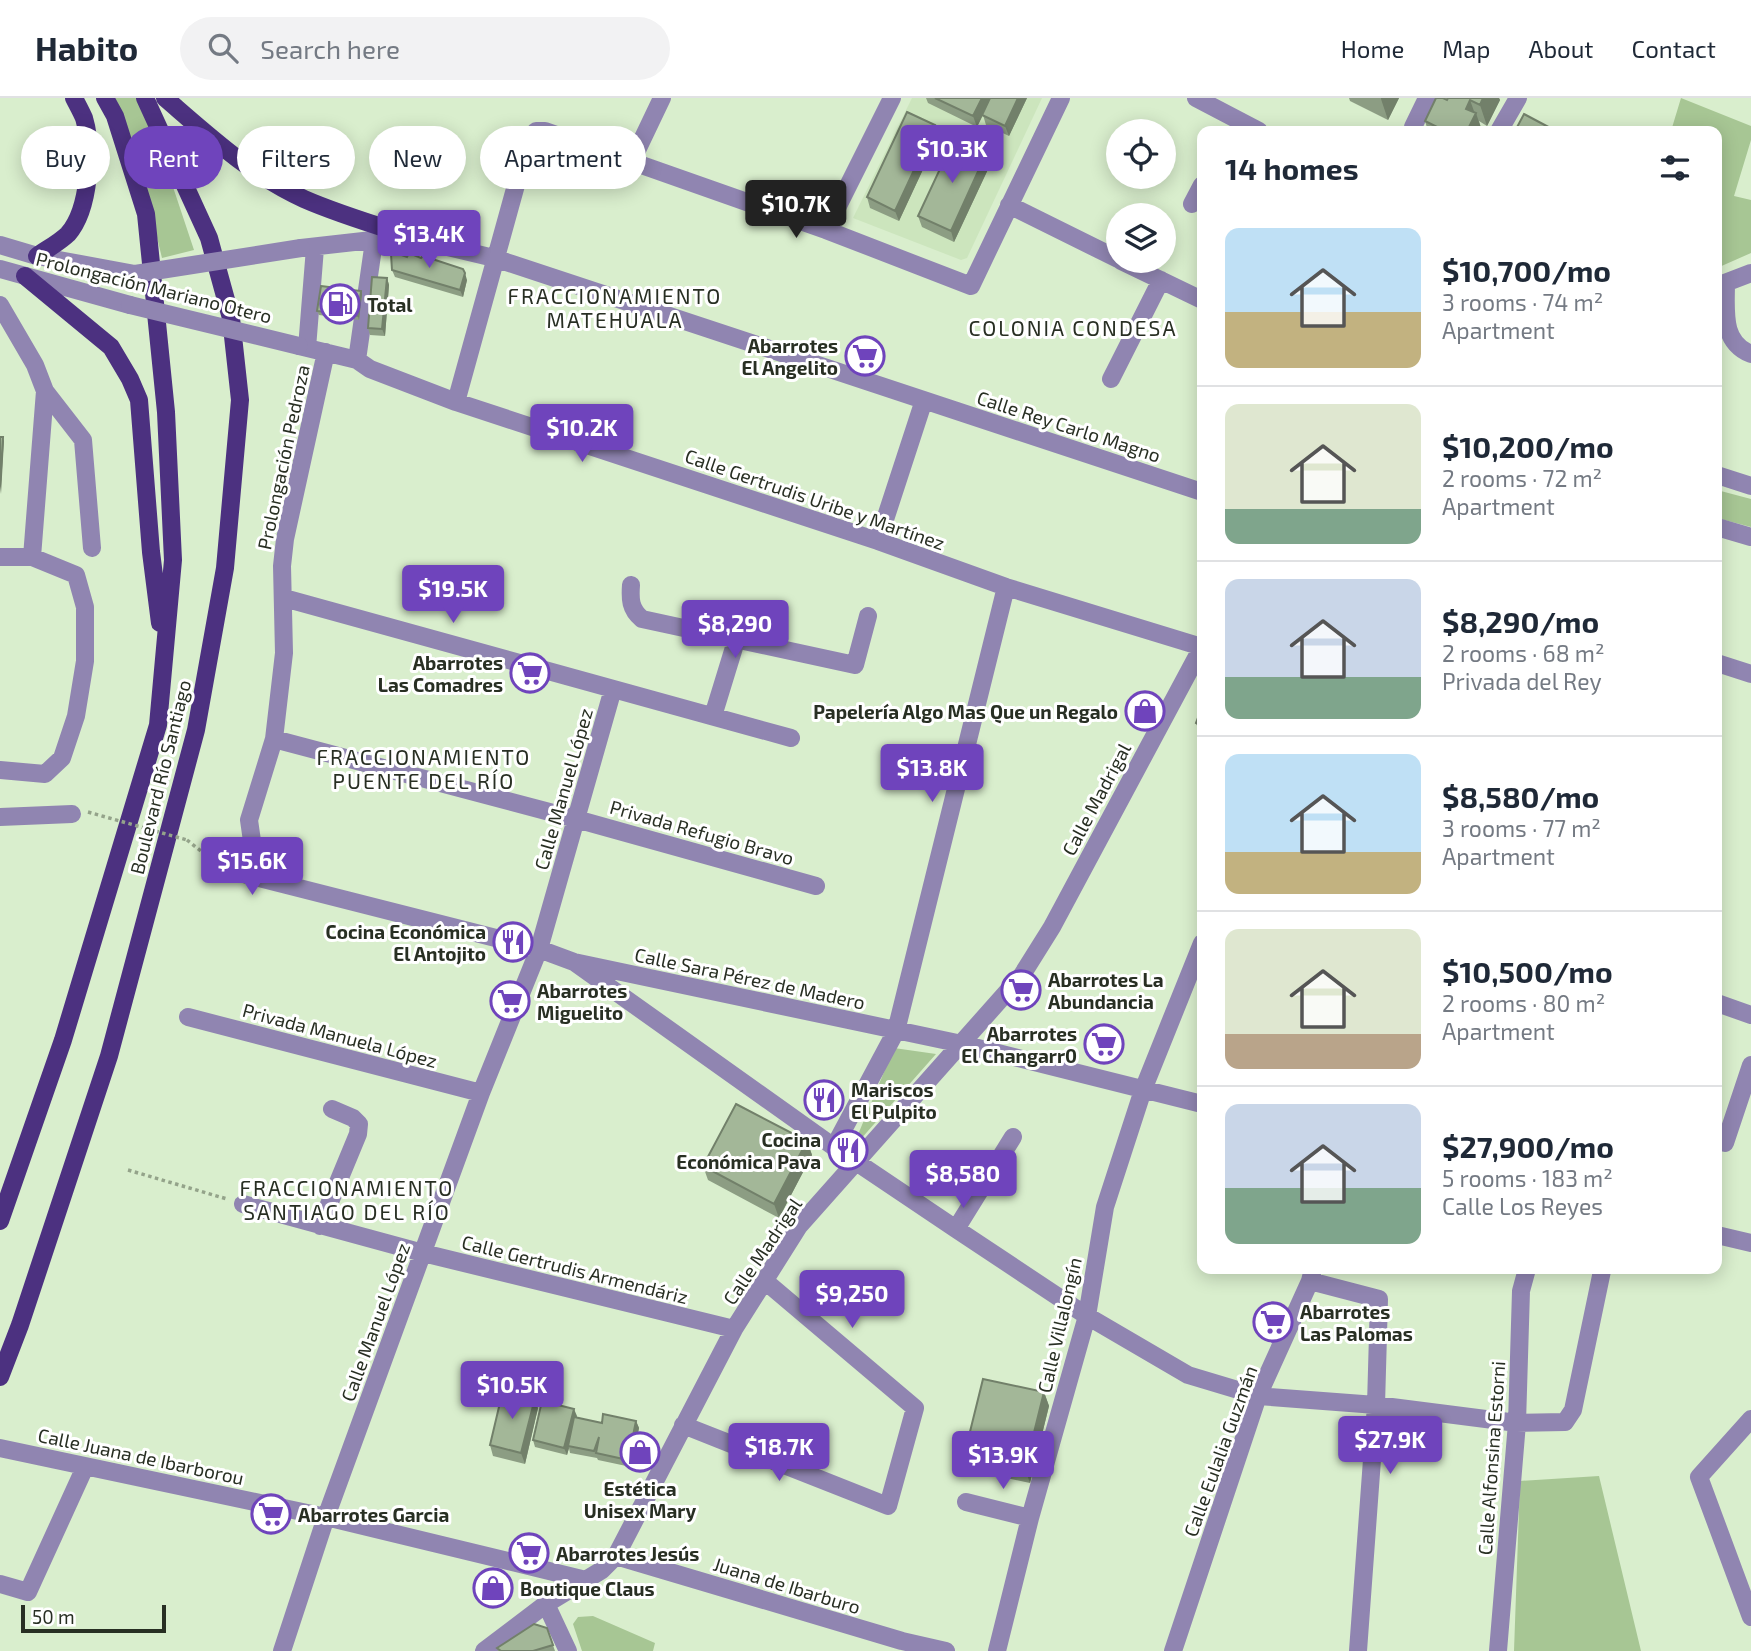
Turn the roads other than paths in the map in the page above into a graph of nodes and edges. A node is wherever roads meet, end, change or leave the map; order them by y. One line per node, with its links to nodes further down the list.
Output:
1 (74, 98): 26 (main road)
2 (105, 98): 62 (main road, Boulevard Río Santiago)
3 (145, 98): 106 (main road, Boulevard Río Santiago)
4 (165, 98): 22 (main road)
5 (662, 98): 14 (street)
6 (892, 98): 20 (street)
7 (1061, 98): 19 (street)
8 (1196, 98): 11 (street)
9 (1427, 98): 12 (street)
10 (1518, 98): 13 (street)
11 (1233, 125)
12 (1413, 126)
13 (1502, 126)
14 (646, 132)
15 (646, 168): 20 (street)
16 (514, 189): 27 (street)
17 (1197, 194): 18 (street)
18 (1192, 204)
19 (1009, 205): 20 (street); 25 (street)
20 (826, 230)
21 (374, 241): 22 (street, Calle Rey Carlo Magno); 24 (street, Calle Rey Carlo Magno); 41 (street)
22 (432, 243): 27 (street, Calle Rey Carlo Magno)
23 (0, 245): 26 (street, Prolongación Mariano Otero)
24 (308, 248): 31 (street, Calle Rey Carlo Magno, bridge); 38 (street)
25 (1106, 253)
26 (37, 256): 31 (street, Prolongación Mariano Otero)
27 (494, 258): 44 (street, Calle Rey Carlo Magno); 45 (street)
28 (0, 269): 32 (street, Prolongación Mariano Otero)
29 (1147, 273): 33 (street)
30 (1751, 273): 34 (street)
31 (135, 274)
32 (25, 276): 38 (street, Prolongación Mariano Otero, bridge); 62 (main road)
33 (1161, 280): 36 (street); 42 (street)
34 (1722, 285)
35 (1722, 293): 40 (street)
36 (1197, 298)
37 (0, 305): 43 (street)
38 (303, 346): 39 (street, Calle Gertrudis Uribe y Martínez)
39 (326, 352): 41 (street, Calle Gertrudis Uribe y Martínez); 57 (street, Prolongación Pedroza)
40 (1751, 354)
41 (357, 360): 45 (street, Calle Gertrudis Uribe y Martínez)
42 (1111, 379)
43 (45, 391): 52 (street); 54 (street)
44 (923, 400): 48 (street, Calle Rey Carlo Magno); 51 (street)
45 (456, 402): 51 (street, Calle Gertrudis Uribe y Martínez)
46 (1722, 477): 47 (street)
47 (1751, 486)
48 (1197, 490)
49 (1722, 528): 50 (street)
50 (1751, 537)
51 (878, 541): 56 (street, Calle Gertrudis Uribe y Martínez)
52 (92, 548)
53 (0, 557): 54 (street)
54 (32, 557): 69 (street)
55 (631, 585): 59 (street)
56 (1006, 587): 60 (street, Calle Gertrudis Uribe y Martínez); 82 (street)
57 (284, 598): 65 (street); 68 (street, Prolongación Pedroza)
58 (868, 615): 59 (street)
59 (736, 641): 66 (street)
60 (1197, 645)
61 (1197, 656): 83 (street, Calle Madrigal)
62 (164, 658): 94 (main road, Boulevard Río Santiago)
63 (1722, 665): 64 (street)
64 (1751, 674)
65 (612, 689): 66 (street); 72 (street, Calle Manuel López)
66 (713, 716): 67 (street)
67 (791, 738)
68 (274, 739): 72 (street, Privada Refugio Bravo); 75 (street, Prolongación Pedroza)
69 (0, 770)
70 (80, 813): 71 (street)
71 (0, 817)
72 (576, 819): 74 (street, Privada Refugio Bravo); 76 (street, Calle Manuel López)
73 (224, 869): 75 (street, Calle Sara Pérez de Madero)
74 (816, 886)
75 (291, 887): 76 (street, Calle Sara Pérez de Madero)
76 (539, 949): 78 (street, Calle Sara Pérez de Madero); 86 (street, Calle Manuel López)
77 (1197, 955): 85 (street, Calle Villalongín)
78 (574, 962): 82 (street, Calle Sara Pérez de Madero); 91 (street)
79 (1722, 1005): 80 (street)
80 (1751, 1015)
81 (188, 1017): 86 (street, Privada Manuela López)
82 (896, 1031): 83 (street, Calle Sara Pérez de Madero); 91 (street)
83 (962, 1044): 85 (street, Calle Sara Pérez de Madero); 92 (street, Calle Madrigal)
84 (1751, 1065): 90 (street)
85 (1143, 1090): 87 (street, Calle Sara Pérez de Madero); 104 (street, Calle Villalongín)
86 (481, 1093): 99 (street, Calle Manuel López)
87 (1197, 1103)
88 (332, 1109): 95 (street)
89 (1013, 1137): 96 (street)
90 (1725, 1143)
91 (834, 1147): 92 (street)
92 (857, 1162): 96 (street); 103 (street, Calle Madrigal)
93 (243, 1204): 95 (street, Calle Gertrudis Armendáriz)
94 (0, 1221)
95 (320, 1226): 99 (street, Calle Gertrudis Armendáriz)
96 (956, 1229): 104 (street)
97 (1722, 1236): 98 (street)
98 (1751, 1243)
99 (423, 1253): 105 (street, Calle Gertrudis Armendáriz); 115 (street, Calle Manuel López)
100 (1526, 1274): 110 (street, Calle Alfonsina Estorni)
101 (1601, 1274): 110 (street)
102 (1312, 1275): 107 (street, Calle Eulalia Guzmán); 108 (street)
103 (765, 1281): 105 (street, Calle Madrigal); 111 (street)
104 (1087, 1316): 107 (street); 116 (street, Calle Villalongín)
105 (734, 1329): 111 (street, Calle Madrigal)
106 (0, 1377)
107 (1258, 1396): 108 (street); 127 (street, Calle Eulalia Guzmán)
108 (1376, 1405): 110 (street); 128 (street)
109 (1751, 1419): 121 (street)
110 (1517, 1423): 129 (street, Calle Alfonsina Estorni)
111 (683, 1425): 117 (street, Calle Madrigal)
112 (7, 1449): 113 (street, Calle Juana de Ibarborou)
113 (85, 1467): 115 (street, Calle Juana de Ibarborou); 119 (street)
114 (966, 1502): 116 (street)
115 (326, 1517): 118 (street, Calle Juana de Ibarborou); 122 (street, Calle Manuel López)
116 (1030, 1518): 126 (street, Calle Villalongín)
117 (616, 1556): 118 (street, Calle Madrigal); 125 (street, Juana de Ibarburo)
118 (586, 1580): 120 (street, Calle Madrigal)
119 (0, 1584)
120 (547, 1605): 123 (street, Calle Madrigal); 124 (street)
121 (1751, 1616)
122 (282, 1651)
123 (484, 1651)
124 (568, 1651)
125 (946, 1651)
126 (997, 1651)
127 (1173, 1651)
128 (1358, 1651)
129 (1498, 1651)

